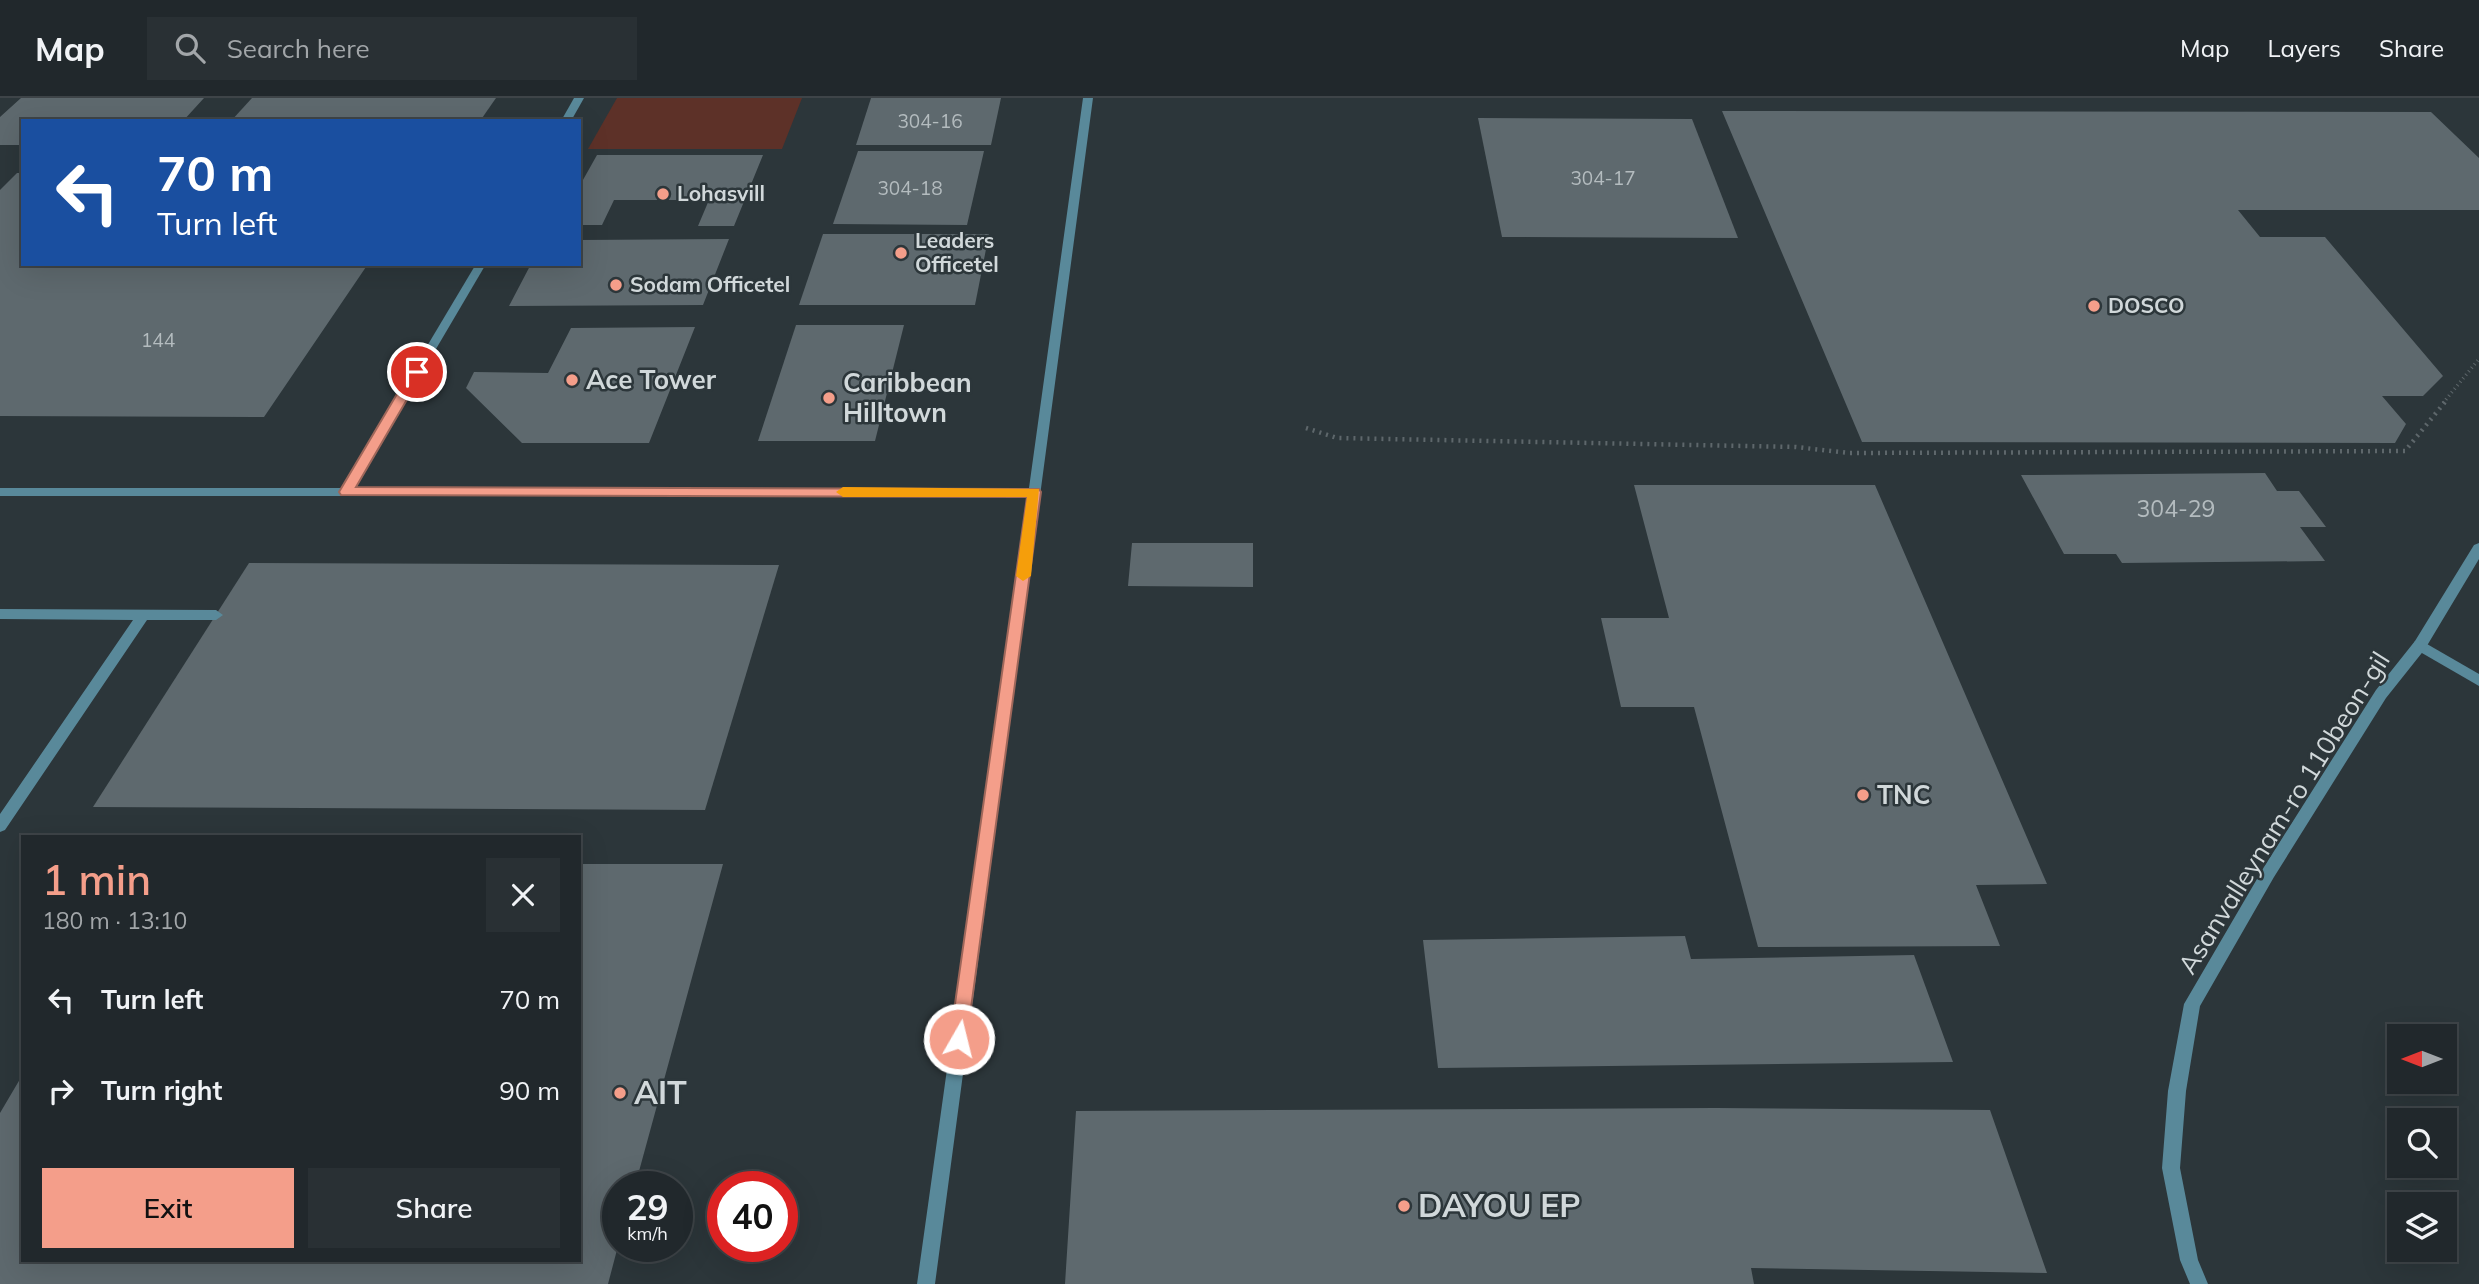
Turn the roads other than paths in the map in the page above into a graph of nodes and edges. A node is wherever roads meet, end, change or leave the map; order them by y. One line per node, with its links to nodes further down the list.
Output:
1 (579, 98): 3 (street)
2 (1088, 98): 7 (street)
3 (567, 119)
4 (480, 266): 6 (street)
5 (0, 492): 6 (street)
6 (346, 492): 7 (street)
7 (1034, 492): 15 (street)
8 (2479, 548): 12 (street, Asanvalleynam-ro 110beon-gil)
9 (0, 614): 10 (street)
10 (143, 615): 11 (street); 14 (street)
11 (216, 615)
12 (2420, 645): 13 (street); 16 (street, Asanvalleynam-ro 110beon-gil)
13 (2479, 681)
14 (0, 826)
15 (926, 1284)
16 (2199, 1284)

